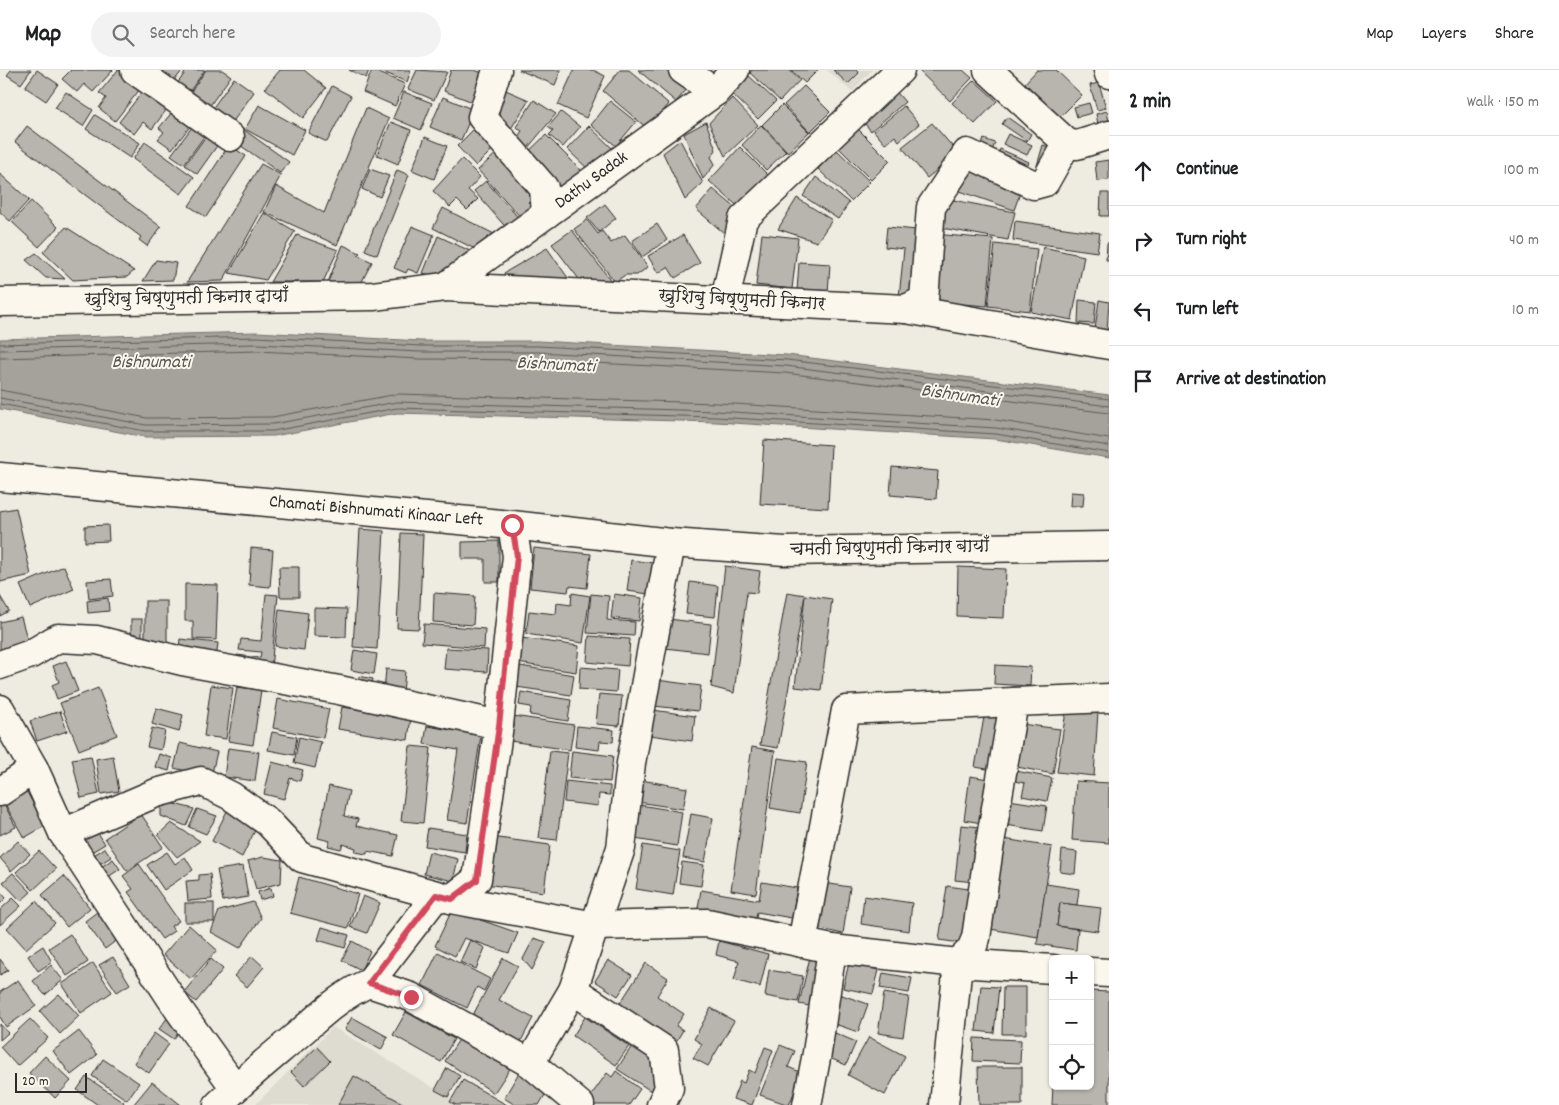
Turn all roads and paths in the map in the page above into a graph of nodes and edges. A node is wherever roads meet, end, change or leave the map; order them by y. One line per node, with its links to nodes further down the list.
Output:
1 (135, 70): 11 (street)
2 (497, 70): 13 (street)
3 (684, 70): 9 (street)
4 (735, 70): 9 (street, Dathu Sadak)
5 (900, 70): 16 (street)
6 (988, 70): 12 (street)
7 (1108, 70): 8 (street)
8 (1109, 74)
9 (715, 92): 13 (street, Dathu Sadak)
10 (1109, 135): 12 (street)
11 (230, 137)
12 (1066, 143): 18 (street)
13 (546, 214): 14 (street, Dathu Sadak)
14 (445, 287): 15 (street, खुशिबु बिष्णुमती किनार); 16 (street, खुशिबु बिष्णुमती किनार)
15 (373, 296): 17 (street, खुशिबु बिष्णुमती किनार दायाँ)
16 (725, 300): 18 (street, खुशिबु बिष्णुमती किनार)
17 (0, 302)
18 (906, 309): 19 (street, खुशिबु बिष्णुमती किनार)
19 (1109, 345)
20 (0, 477): 21 (street, Chamati Bishnumati Kinaar Left)
21 (512, 525): 22 (street, Chamati Bishnumati Kinaar Left); 28 (street)
22 (671, 543): 23 (street, चमती बिष्णुमती किनार बायाँ); 33 (street)
23 (1109, 546)
24 (0, 665): 28 (street)
25 (1109, 698): 26 (street)
26 (1014, 702): 34 (street); 36 (street)
27 (0, 709): 29 (street)
28 (499, 726): 32 (street)
29 (34, 769): 30 (street); 31 (street)
30 (0, 792)
31 (63, 833): 32 (street); 43 (street)
32 (444, 897): 33 (street); 40 (street)
33 (595, 926): 34 (street); 41 (street)
34 (802, 943): 35 (street)
35 (832, 949): 36 (street); 46 (street)
36 (958, 963): 37 (street); 47 (street)
37 (1049, 969)
38 (1094, 972): 39 (street)
39 (1109, 973)
40 (369, 983): 42 (street); 43 (street)
41 (573, 990): 42 (street); 45 (street)
42 (530, 1063): 44 (street)
43 (227, 1096)
44 (580, 1105)
45 (661, 1105)
46 (807, 1105)
47 (944, 1105)

